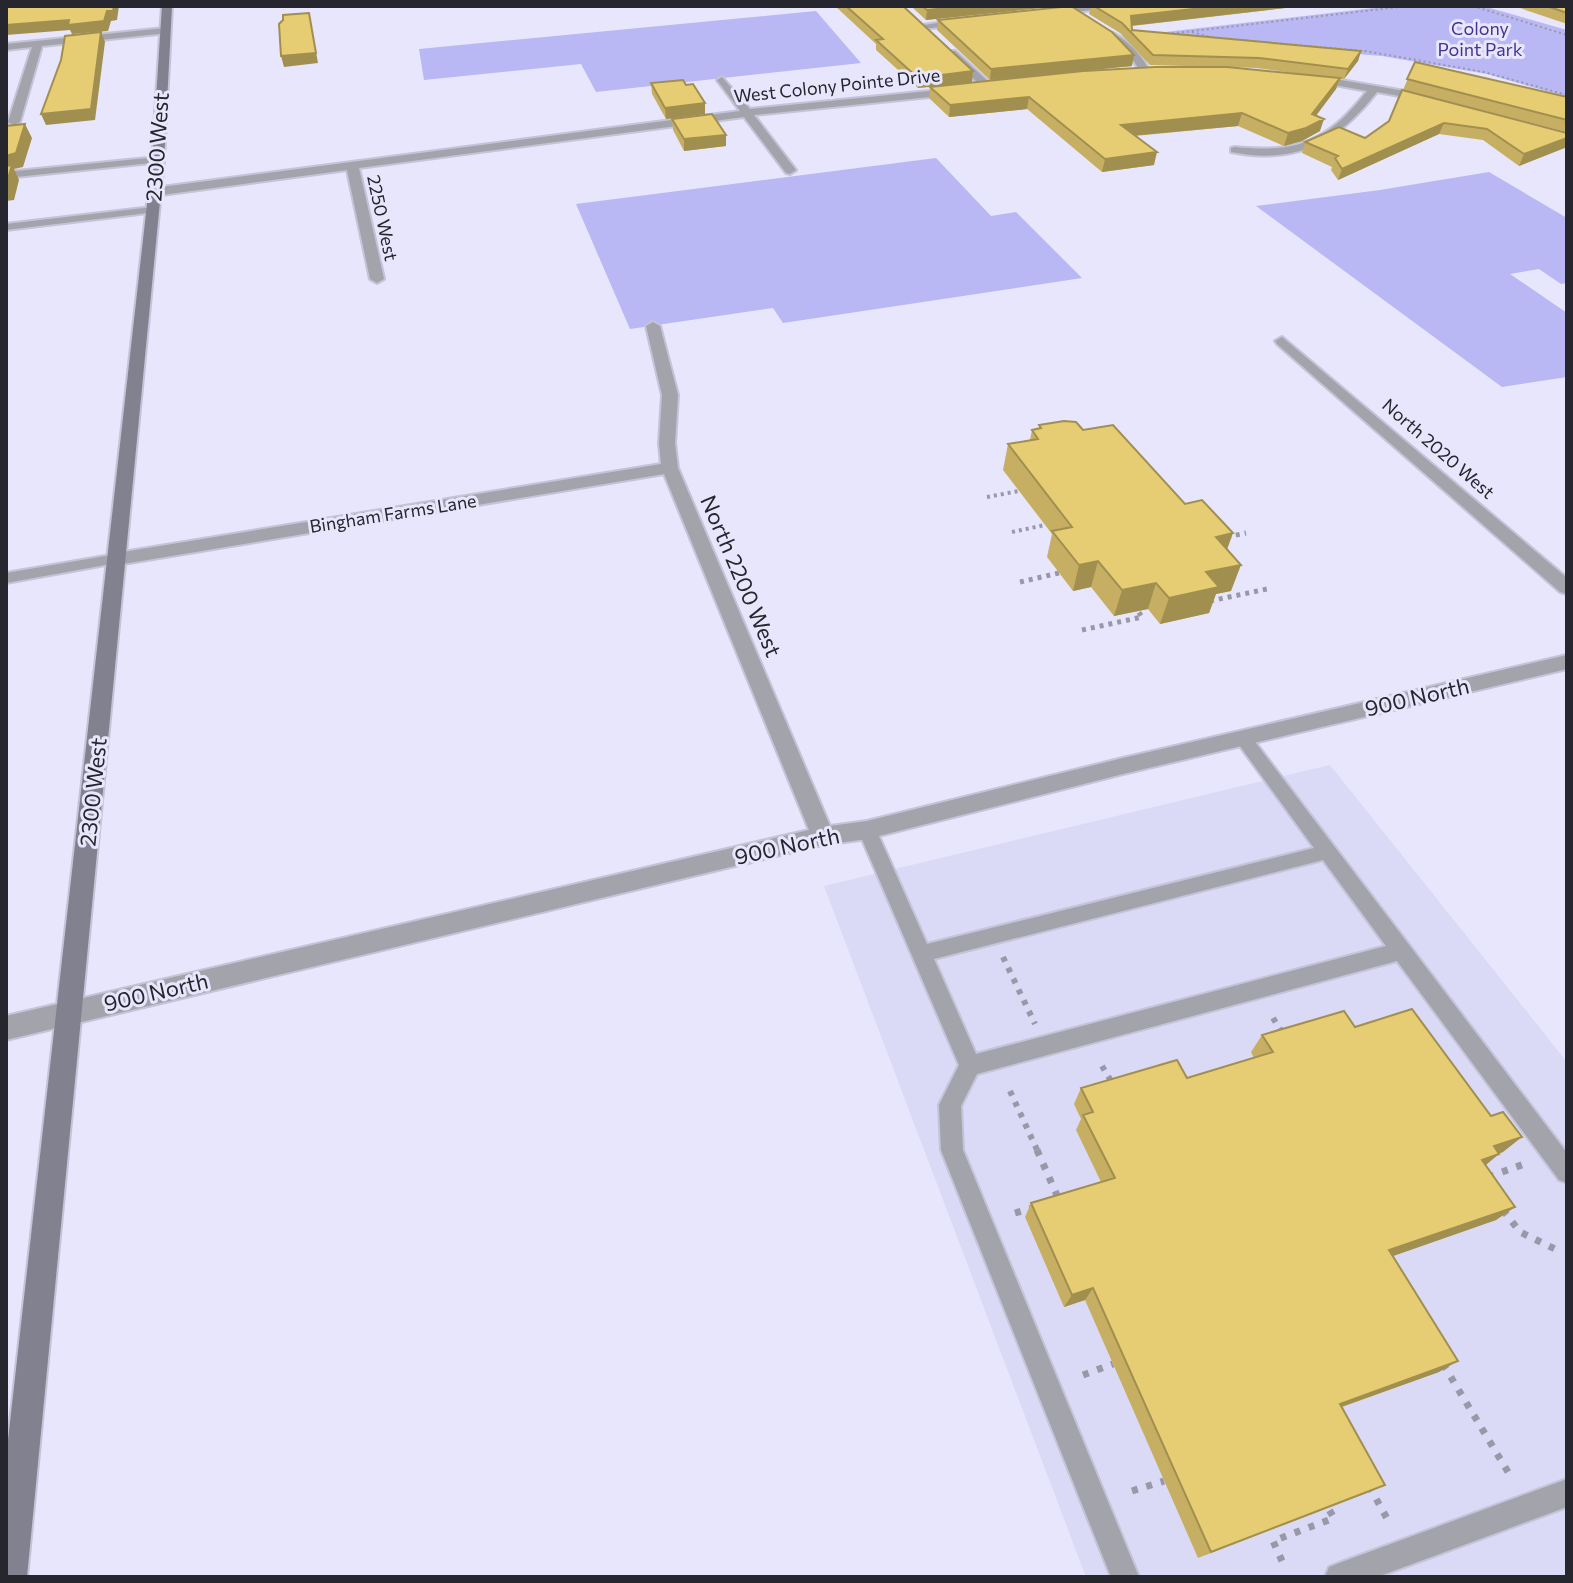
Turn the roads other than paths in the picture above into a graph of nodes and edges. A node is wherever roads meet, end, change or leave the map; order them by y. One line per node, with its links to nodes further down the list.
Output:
1 (167, 6): 8 (main road, 2300 West)
2 (1115, 6): 3 (street)
3 (1073, 11): 4 (street); 13 (street)
4 (1028, 15)
5 (912, 16): 7 (street)
6 (983, 20): 7 (street)
7 (922, 26): 9 (street)
8 (165, 31): 10 (street); 25 (main road, 2300 West)
9 (933, 36)
10 (38, 44): 12 (street); 23 (street)
11 (944, 46): 19 (street)
12 (6, 47)
13 (1145, 70): 14 (street); 15 (street)
14 (1159, 70)
15 (1129, 72)
16 (1304, 77): 20 (street)
17 (722, 80): 22 (street)
18 (1004, 86): 19 (street, West Colony Pointe Drive)
19 (988, 87): 22 (street, West Colony Pointe Drive)
20 (1375, 88): 21 (street); 24 (street)
21 (1446, 103)
22 (747, 113): 26 (street, West Colony Pointe Drive); 27 (street)
23 (14, 122)
24 (1235, 150)
25 (158, 160): 28 (lane); 29 (main road, 2300 West)
26 (352, 165): 29 (street, West Colony Pointe Drive); 31 (street, 2250 West)
27 (790, 170)
28 (6, 175)
29 (153, 201): 30 (lane); 35 (main road, 2300 West)
30 (6, 227)
31 (377, 279)
32 (653, 326): 34 (street, North 2200 West)
33 (1282, 341): 37 (street, North 2020 West)
34 (670, 468): 35 (street, Bingham Farms Lane); 41 (street, North 2200 West)
35 (117, 559): 36 (lane); 45 (main road, 2300 West)
36 (6, 578)
37 (1567, 588)
38 (1567, 662): 39 (street, 900 North)
39 (1243, 738): 40 (street, 900 North); 42 (lane)
40 (867, 830): 41 (street, 900 North); 44 (lane)
41 (823, 836): 45 (street, 900 North)
42 (1326, 852): 43 (lane); 44 (lane)
43 (1401, 951): 47 (lane); 48 (lane)
44 (921, 954): 47 (lane)
45 (71, 1012): 46 (street, 900 North); 50 (main road, 2300 West)
46 (6, 1028)
47 (970, 1066): 51 (lane)
48 (1567, 1172)
49 (1567, 1493): 52 (lane)
50 (10, 1577)
51 (1125, 1577)
52 (1339, 1577)

